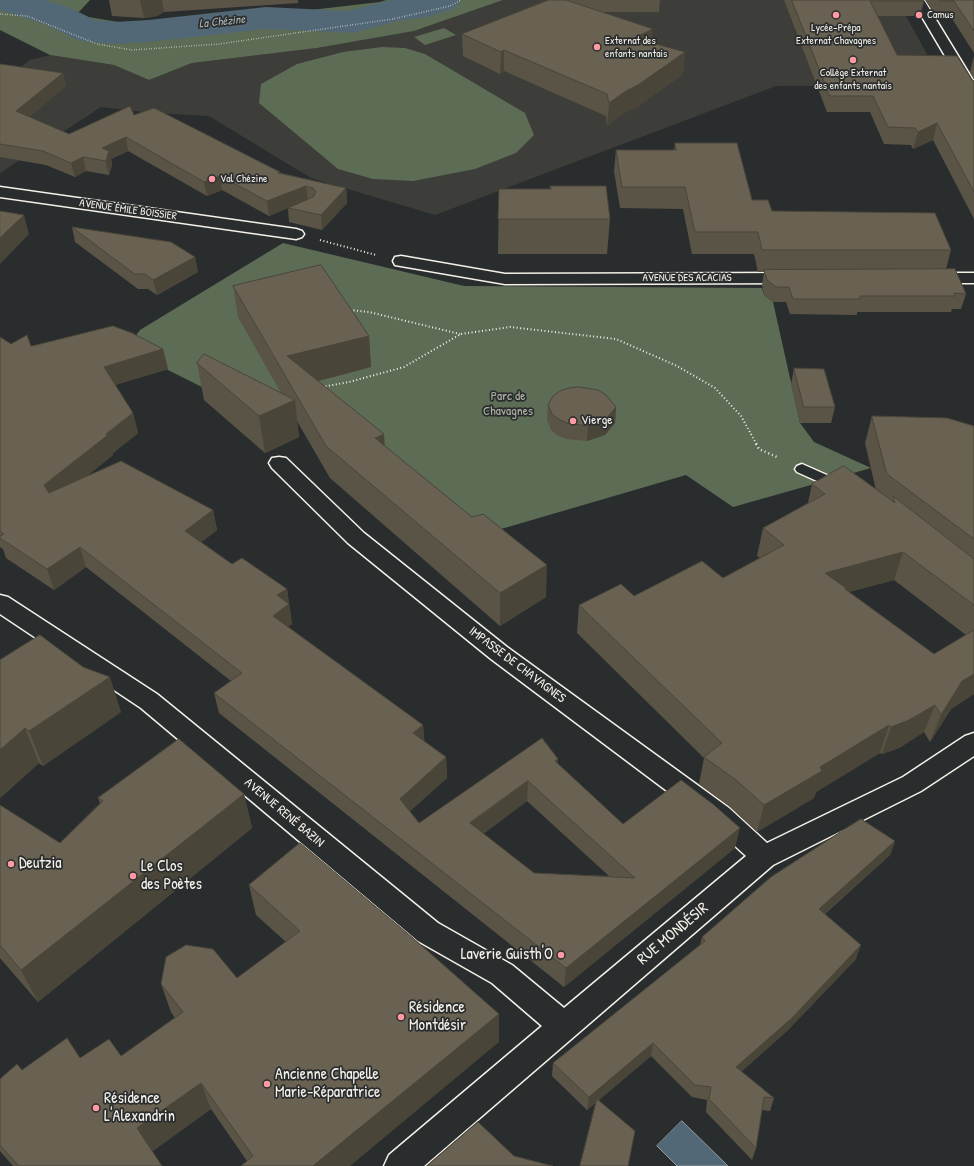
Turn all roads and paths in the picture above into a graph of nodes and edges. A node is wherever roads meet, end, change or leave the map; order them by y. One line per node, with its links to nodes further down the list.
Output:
1 (461, 0): 3 (path)
2 (918, 0): 4 (street)
3 (0, 14)
4 (974, 94)
5 (0, 192): 7 (street, AVENUE ÉMILE BOISSIER)
6 (286, 216): 7 (street)
7 (257, 229): 8 (street, AVENUE ÉMILE BOISSIER)
8 (296, 234): 9 (path)
9 (401, 262): 10 (street, AVENUE DES ACACIAS)
10 (807, 278)
11 (910, 278): 12 (street)
12 (974, 278)
13 (347, 310): 14 (path)
14 (461, 334): 15 (path); 17 (path)
15 (321, 387)
16 (279, 463): 21 (street, IMPASSE DE CHAVAGNES)
17 (802, 469): 18 (lane)
18 (855, 493)
19 (0, 603): 22 (street, AVENUE RENÉ BAZIN)
20 (974, 744): 21 (street, RUE MONDÉSIR)
21 (764, 857): 22 (street, RUE MONDÉSIR)
22 (564, 1026): 23 (street, RUE MONDÉSIR)
23 (400, 1166)

